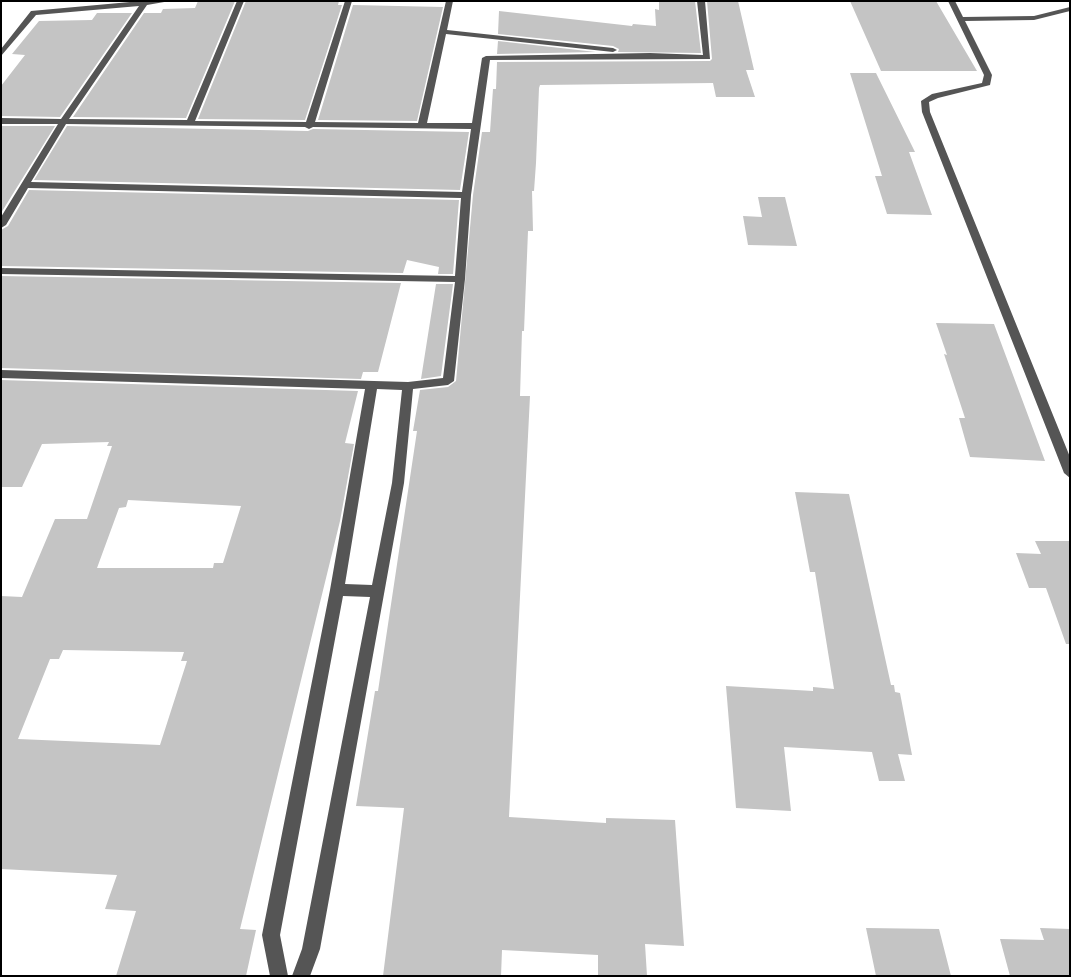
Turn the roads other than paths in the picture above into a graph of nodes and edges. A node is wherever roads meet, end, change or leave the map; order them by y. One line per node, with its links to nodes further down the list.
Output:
1 (167, 1): 7 (street)
2 (241, 1): 15 (street)
3 (349, 1): 16 (street)
4 (450, 1): 10 (street)
5 (700, 1): 12 (street)
6 (951, 1): 9 (street)
7 (144, 4): 11 (street); 14 (street)
8 (1070, 9): 9 (street)
9 (961, 19): 27 (street)
10 (444, 32): 12 (street); 17 (street)
11 (1, 54)
12 (656, 56): 18 (street)
13 (1, 121): 14 (street)
14 (64, 121): 15 (street); 19 (street)
15 (190, 123): 16 (street)
16 (309, 126): 17 (street)
17 (422, 126): 18 (street)
18 (475, 126): 20 (street)
19 (27, 186): 20 (street); 21 (street)
20 (466, 194): 23 (street)
21 (1, 225)
22 (1, 271): 23 (street)
23 (460, 279): 26 (street)
24 (1, 374): 25 (street)
25 (372, 384): 26 (street); 28 (street)
26 (408, 386): 29 (street)
27 (1070, 473)
28 (337, 590): 29 (street); 30 (street)
29 (378, 591): 31 (street)
30 (279, 976)
31 (301, 976)

